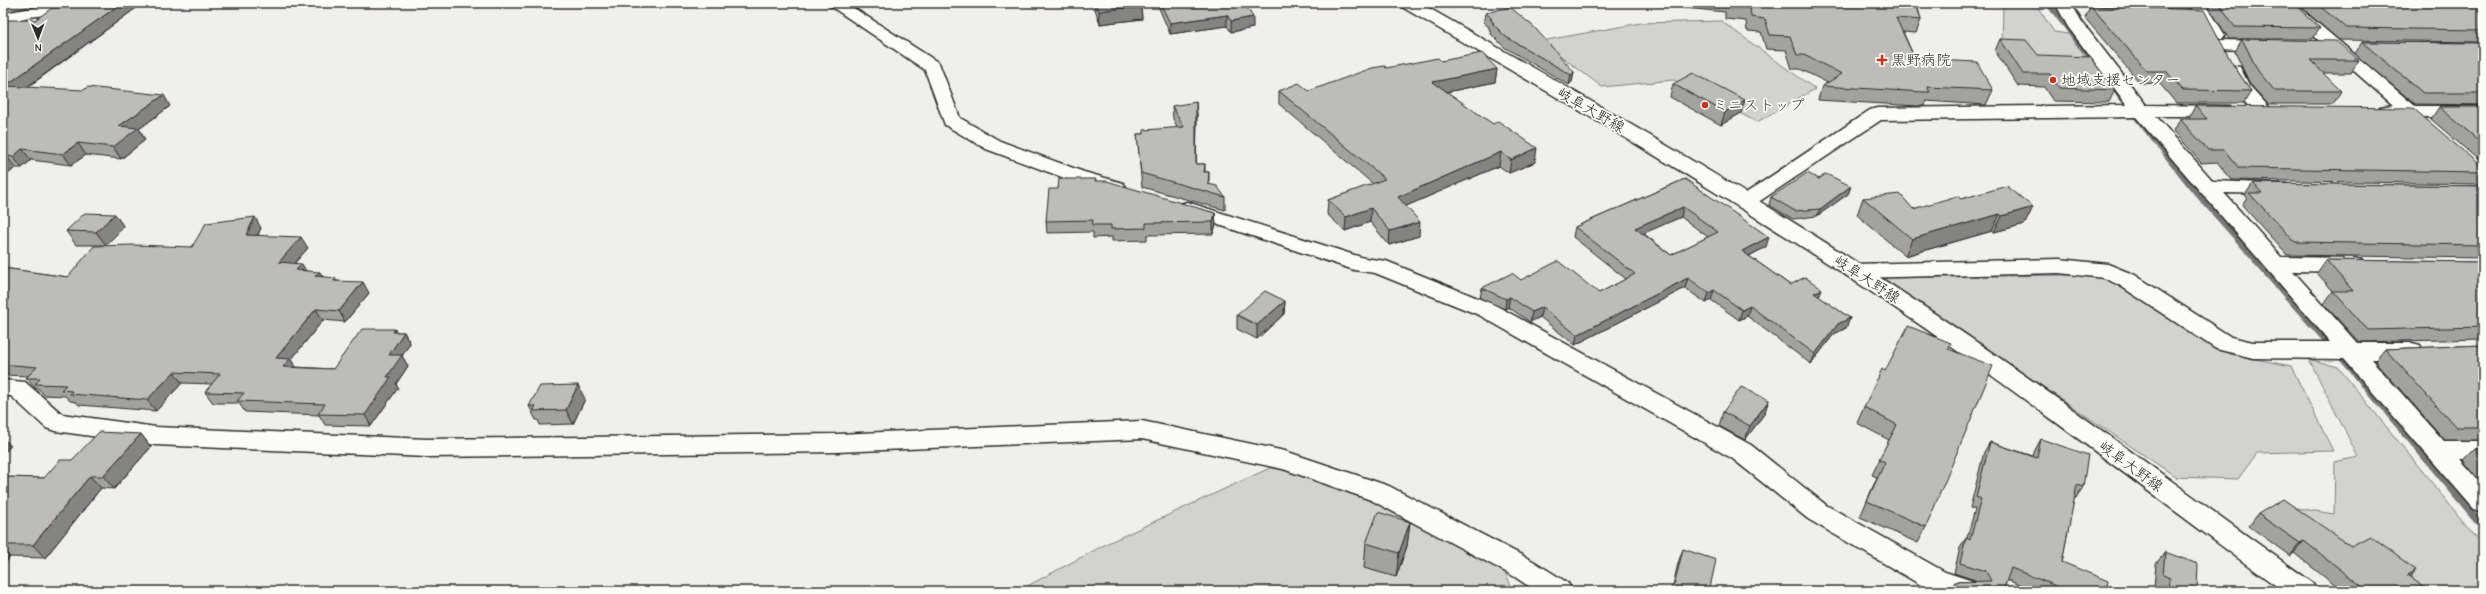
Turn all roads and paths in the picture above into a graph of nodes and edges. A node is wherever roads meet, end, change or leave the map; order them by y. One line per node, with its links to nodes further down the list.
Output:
1 (43, 3): 8 (street)
2 (105, 3): 8 (street)
3 (834, 3): 24 (street)
4 (1408, 3): 26 (street, 岐阜大野線)
5 (2284, 3): 15 (street)
6 (2071, 8): 17 (street)
7 (2201, 9): 9 (street); 12 (street)
8 (29, 12): 10 (street); 11 (street)
9 (2181, 14)
10 (3, 18)
11 (3, 30)
12 (2222, 45): 13 (street); 17 (street)
13 (2282, 46)
14 (2312, 46): 15 (street)
15 (2335, 46): 16 (street); 19 (street)
16 (2358, 47)
17 (2140, 110): 22 (street); 26 (street)
18 (2372, 111): 19 (street)
19 (2410, 111): 20 (street); 21 (street)
20 (2483, 112)
21 (2433, 131)
22 (2208, 187): 23 (street); 27 (street)
23 (2302, 188)
24 (1136, 193)
25 (1165, 201): 37 (street)
26 (1746, 201): 29 (street, 岐阜大野線)
27 (2276, 264): 28 (street); 30 (street)
28 (2372, 265)
29 (1855, 271): 30 (street); 38 (street, 岐阜大野線)
30 (2352, 350): 31 (street); 33 (street)
31 (2431, 350)
32 (3, 388): 36 (street)
33 (2437, 450): 34 (street); 35 (street)
34 (2483, 450)
35 (2483, 502)
36 (1558, 591)
37 (1969, 591)
38 (2302, 591)

